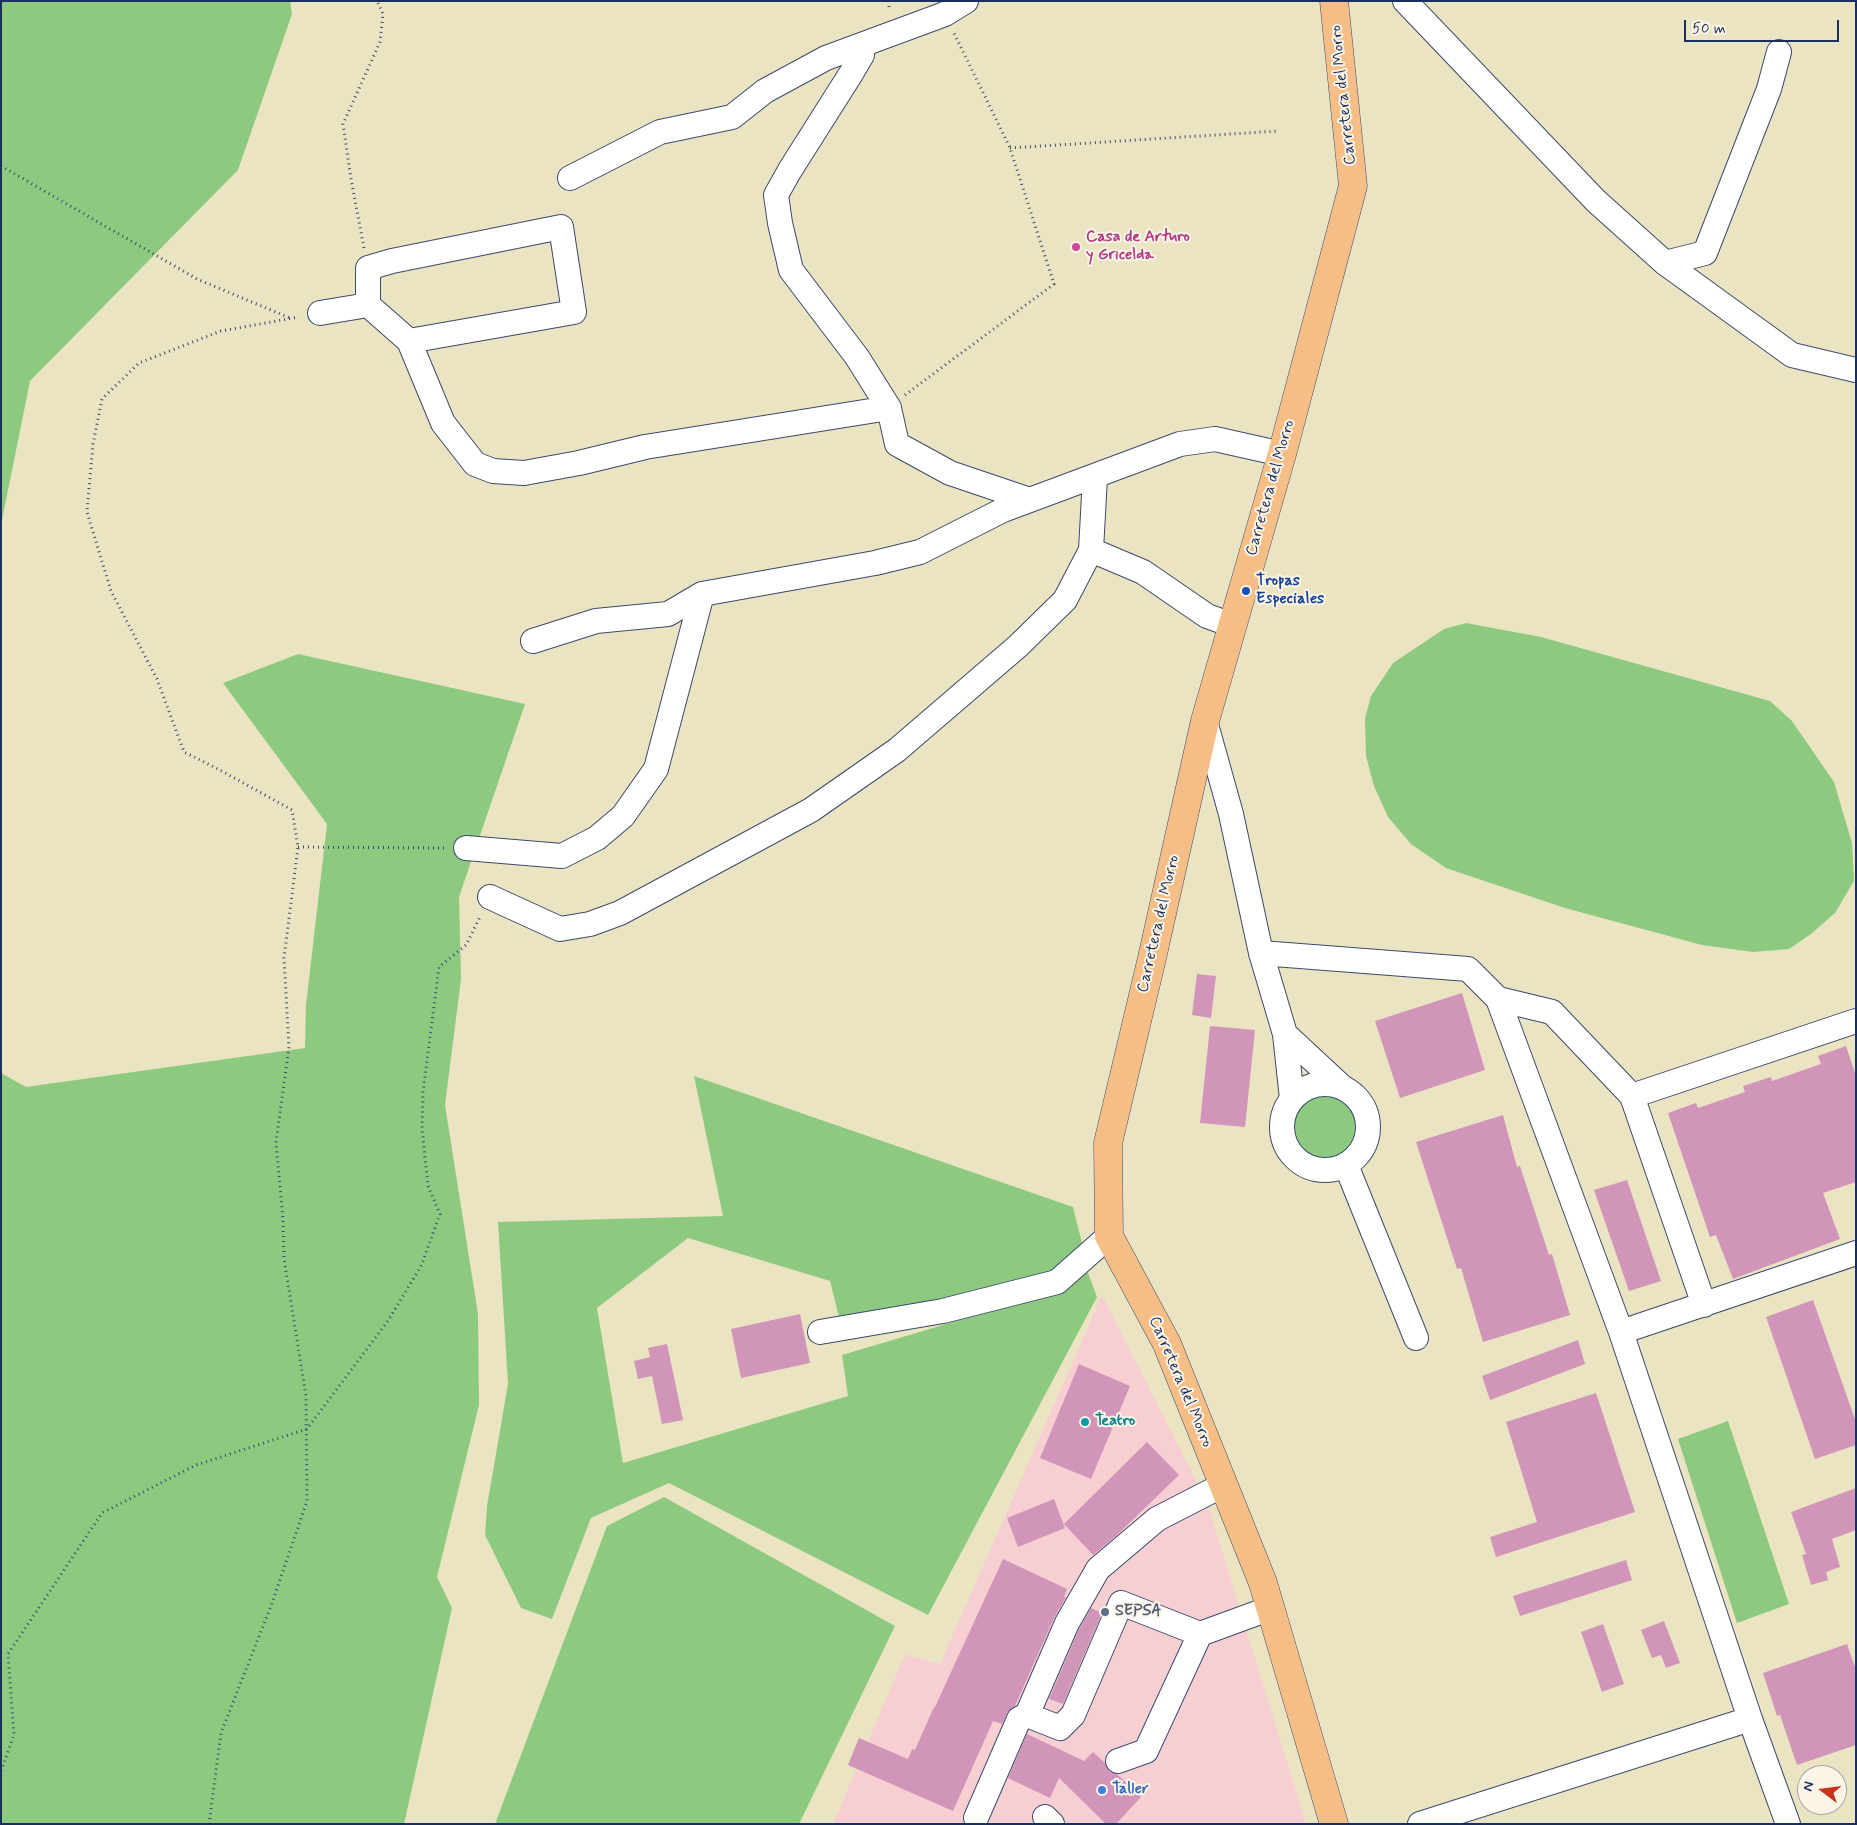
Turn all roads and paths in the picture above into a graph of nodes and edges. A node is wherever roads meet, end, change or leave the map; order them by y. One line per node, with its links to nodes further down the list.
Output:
1 (377, 1): 13 (path)
2 (966, 1): 5 (street)
3 (1334, 1): 20 (main road, Carretera del Morro)
4 (1405, 1): 12 (street)
5 (945, 14): 6 (street); 9 (path)
6 (863, 45): 11 (street); 19 (street)
7 (1779, 52): 12 (street)
8 (1278, 131): 9 (path)
9 (1010, 148): 19 (path)
10 (1, 166): 16 (path)
11 (570, 178)
12 (1665, 263): 18 (street)
13 (368, 268): 14 (street); 17 (street)
14 (368, 305): 15 (street); 17 (street)
15 (320, 313): 16 (path)
16 (290, 318): 28 (path)
17 (409, 341): 19 (street)
18 (1856, 370)
19 (889, 408): 22 (street)
20 (1282, 454): 21 (street); 25 (main road, Carretera del Morro)
21 (1095, 477): 22 (street); 23 (street)
22 (1030, 500): 24 (street)
23 (1091, 550): 25 (street); 30 (street)
24 (702, 594): 26 (street); 29 (street)
25 (1232, 625): 27 (main road, Carretera del Morro)
26 (533, 641)
27 (1205, 721): 31 (street); 39 (main road, Carretera del Morro)
28 (298, 847): 29 (path); 45 (path)
29 (466, 848)
30 (490, 897): 45 (path)
31 (1261, 953): 32 (street); 34 (street)
32 (1498, 999): 36 (street); 43 (street)
33 (1856, 1020): 36 (street)
34 (1285, 1034): 35 (street); 37 (street)
35 (1341, 1086): 37 (street); 38 (street)
36 (1632, 1096): 41 (street)
37 (1292, 1099): 38 (street)
38 (1346, 1165): 44 (street)
39 (1109, 1236): 42 (street); 46 (main road, Carretera del Morro)
40 (1856, 1253): 41 (street)
41 (1704, 1305): 43 (street)
42 (820, 1332)
43 (1620, 1332): 50 (street)
44 (1416, 1338)
45 (306, 1429): 52 (path); 54 (path)
46 (1223, 1484): 47 (main road, Carretera del Morro); 49 (street)
47 (1271, 1608): 48 (street); 55 (main road, Carretera del Morro)
48 (1200, 1634): 49 (street); 51 (street)
49 (1027, 1715): 53 (street)
50 (1750, 1719): 56 (street); 57 (street)
51 (1118, 1761)
52 (1, 1771)
53 (976, 1818)
54 (210, 1824)
55 (1334, 1824)
56 (1420, 1824)
57 (1788, 1824)

